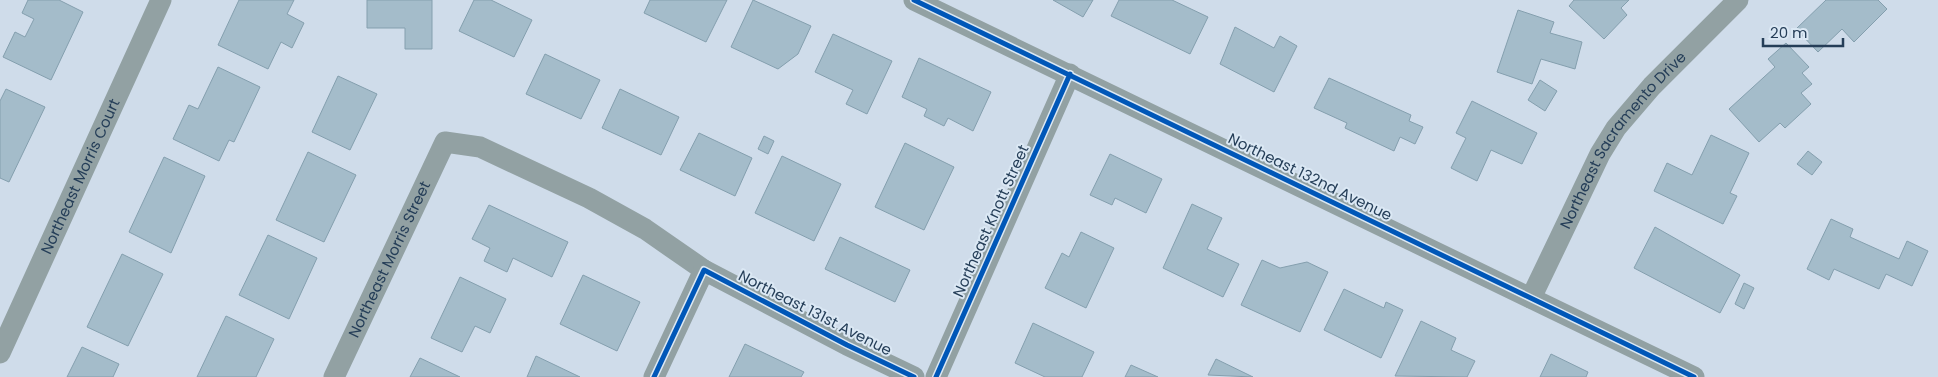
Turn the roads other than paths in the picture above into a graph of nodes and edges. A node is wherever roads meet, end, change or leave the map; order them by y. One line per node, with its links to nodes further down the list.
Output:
1 (161, 0): 8 (street, Northeast Morris Court)
2 (1738, 0): 7 (street, Northeast Sacramento Drive)
3 (922, 2): 4 (street, Northeast 132nd Avenue)
4 (1070, 74): 7 (street, Northeast 132nd Avenue); 13 (street, Northeast Knott Street)
5 (445, 142): 6 (street, Northeast 131st Avenue); 10 (street, Northeast Morris Street)
6 (704, 270): 11 (street); 12 (street, Northeast 131st Avenue)
7 (1531, 298): 9 (street, Northeast 132nd Avenue)
8 (0, 353)
9 (1658, 369): 14 (street, Northeast 132nd Avenue)
10 (334, 377)
11 (654, 377)
12 (914, 377)
13 (936, 377)
14 (1694, 377)

